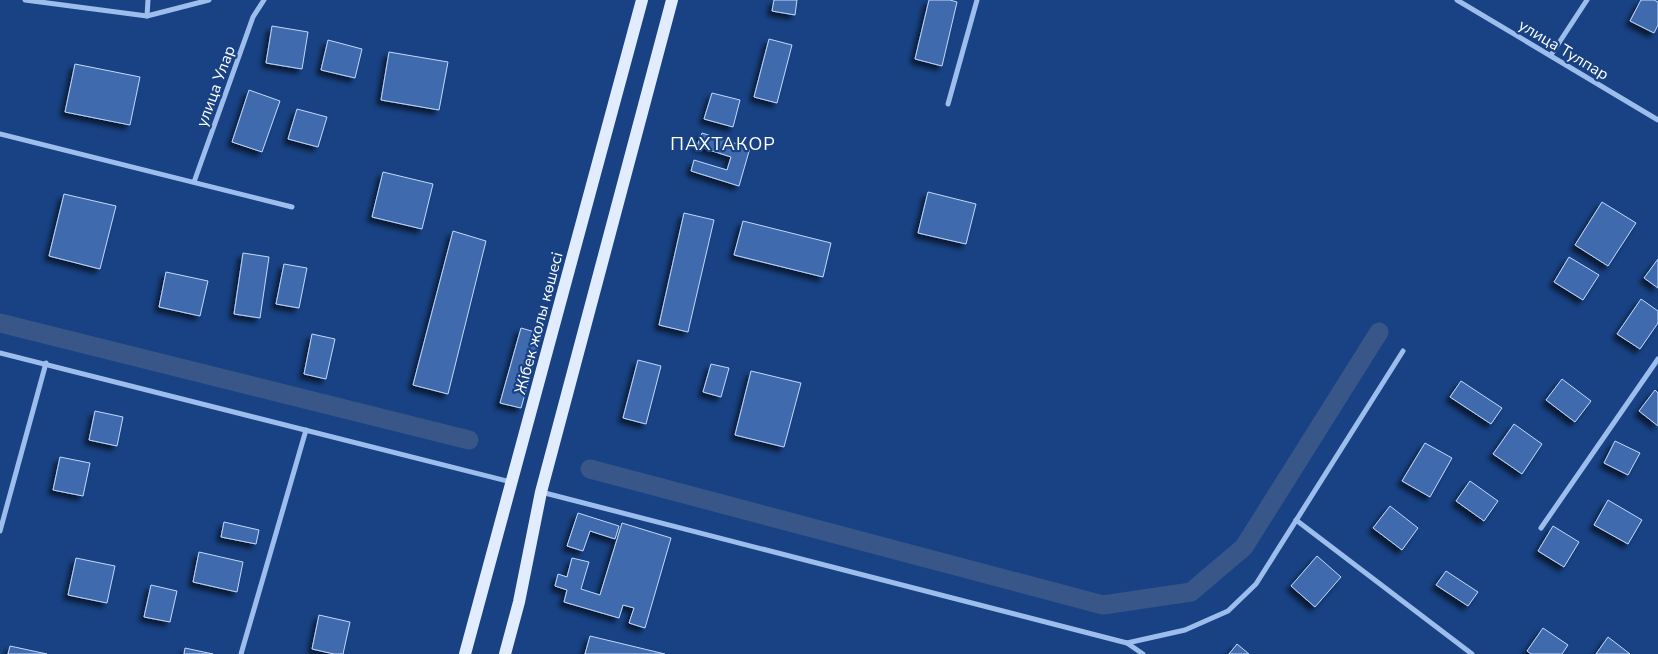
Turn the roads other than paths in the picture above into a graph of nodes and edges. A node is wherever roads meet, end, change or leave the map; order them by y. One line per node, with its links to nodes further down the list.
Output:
1 (25, 0): 10 (street)
2 (148, 0): 10 (street)
3 (209, 0): 10 (street)
4 (264, 0): 15 (street, улица Улар)
5 (642, 0): 22 (main road, Жібек жолы көшесі)
6 (672, 0): 23 (main road)
7 (977, 0): 12 (street)
8 (1457, 0): 11 (street, улица Тулпар)
9 (1587, 0): 11 (street)
10 (147, 16)
11 (1551, 55): 13 (street, улица Тулпар)
12 (948, 104)
13 (1658, 120)
14 (0, 134): 15 (street)
15 (194, 182): 16 (street)
16 (292, 206)
17 (1403, 351): 24 (street)
18 (0, 353): 20 (street)
19 (1658, 359): 25 (street)
20 (46, 363): 21 (street); 26 (street)
21 (306, 430): 22 (street); 28 (street)
22 (511, 482): 29 (main road, Жібек жолы көшесі)
23 (541, 492): 27 (street); 30 (main road)
24 (1296, 520): 27 (street); 32 (street)
25 (1541, 528)
26 (0, 531)
27 (1127, 643): 31 (street)
28 (240, 654)
29 (465, 654)
30 (505, 654)
31 (1143, 654)
32 (1472, 654)

